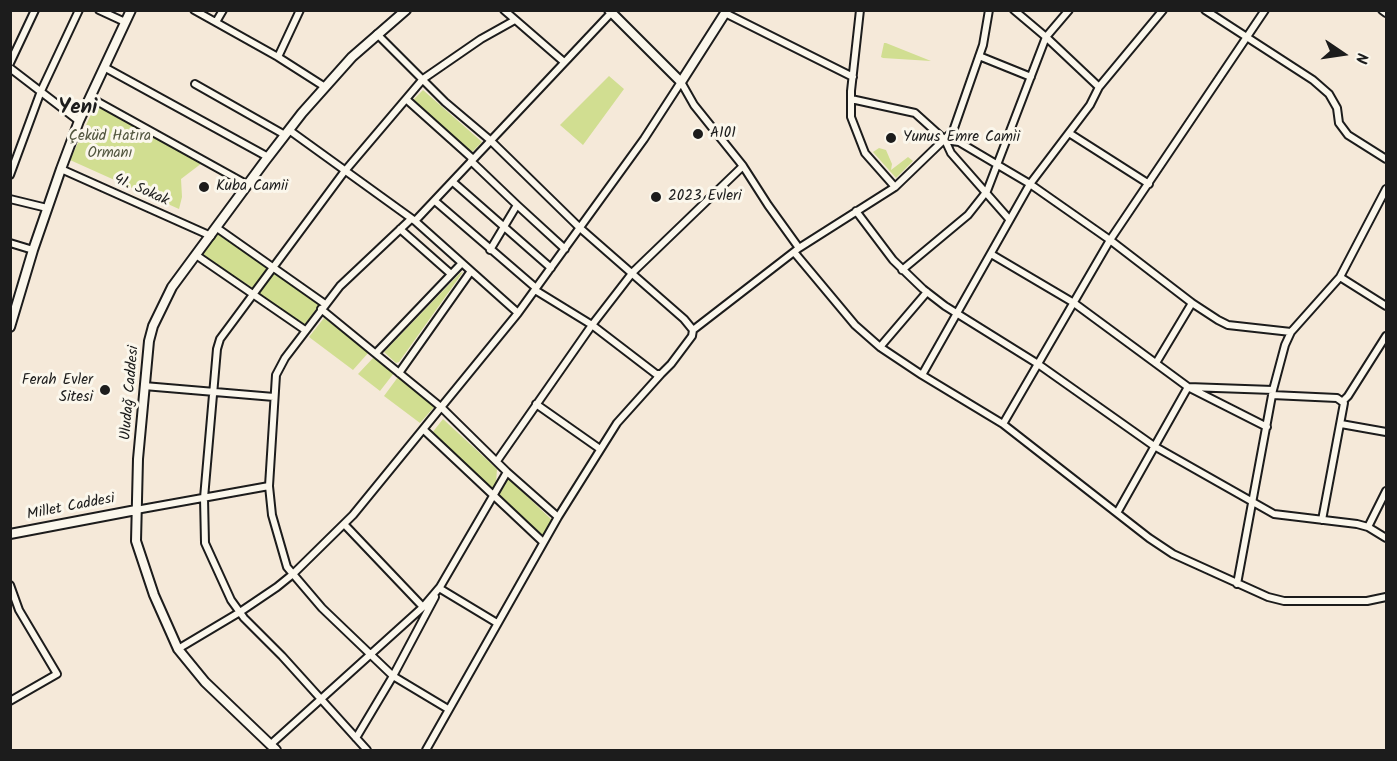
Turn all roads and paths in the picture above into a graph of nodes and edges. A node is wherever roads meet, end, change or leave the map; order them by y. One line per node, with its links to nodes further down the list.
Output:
1 (35, 10): 29 (street)
2 (79, 10): 40 (street)
3 (99, 10): 22 (street)
4 (130, 10): 22 (street)
5 (194, 10): 23 (street)
6 (223, 10): 23 (street)
7 (300, 10): 28 (street)
8 (406, 10): 24 (street, Uludağ Caddesi)
9 (504, 10): 21 (street)
10 (860, 10): 33 (street)
11 (989, 10): 27 (street)
12 (1014, 10): 26 (street)
13 (1069, 10): 26 (street)
14 (1163, 10): 39 (street)
15 (1205, 10): 25 (street)
16 (1265, 10): 25 (street)
17 (1382, 10): 20 (street)
18 (610, 12): 30 (street); 36 (street)
19 (726, 12): 33 (street); 36 (street)
20 (1386, 14)
21 (514, 20): 30 (street); 35 (street)
22 (125, 22): 32 (street)
23 (216, 22): 28 (street)
24 (376, 34): 35 (street); 38 (street, Uludağ Caddesi)
25 (1247, 36): 50 (street); 60 (street)
26 (1046, 37): 34 (street); 39 (street)
27 (979, 56): 34 (street); 47 (street)
28 (278, 57): 38 (street)
29 (11, 61)
30 (564, 62): 48 (street)
31 (10, 68): 40 (street)
32 (104, 68): 41 (street); 49 (street)
33 (853, 77): 43 (street)
34 (1031, 77): 54 (street)
35 (423, 79): 42 (street); 48 (street)
36 (681, 82): 53 (street); 74 (street)
37 (195, 84): 45 (street)
38 (325, 87): 45 (street, Uludağ Caddesi)
39 (1099, 87): 46 (street)
40 (41, 91): 44 (street); 52 (street)
41 (90, 98): 44 (street); 61 (street)
42 (406, 99): 51 (street); 56 (street)
43 (851, 99): 47 (street); 62 (street)
44 (79, 122): 55 (street)
45 (287, 132): 49 (street, Uludağ Caddesi); 56 (street)
46 (1069, 133): 59 (street); 60 (street)
47 (945, 140): 54 (street); 62 (street); 64 (street)
48 (490, 141): 51 (street); 74 (street)
49 (268, 157): 61 (street, Uludağ Caddesi)
50 (1386, 159)
51 (472, 160): 58 (street); 67 (street)
52 (12, 165): 57 (street)
53 (743, 166): 82 (street); 90 (street)
54 (998, 166): 59 (street); 64 (street)
55 (61, 169): 68 (street); 76 (street, 41. Sokak)
56 (344, 172): 71 (street); 86 (street)
57 (10, 175)
58 (453, 182): 66 (street); 72 (street)
59 (1030, 184): 70 (street); 77 (street)
60 (1149, 184): 77 (street)
61 (248, 185): 73 (street, Uludağ Caddesi)
62 (895, 187): 69 (street)
63 (1386, 189): 92 (street)
64 (987, 191): 70 (street); 88 (street)
65 (10, 199): 68 (street)
66 (435, 201): 71 (street); 81 (street)
67 (517, 205): 72 (street); 79 (street)
68 (47, 208): 80 (street)
69 (856, 211): 82 (street); 88 (street)
70 (1009, 219): 83 (street)
71 (413, 220): 75 (street); 85 (street)
72 (504, 227): 81 (street); 87 (street)
73 (217, 228): 76 (street, Uludağ Caddesi); 86 (street)
74 (580, 228): 79 (street); 90 (street)
75 (400, 229): 91 (street); 99 (street)
76 (211, 236): 84 (street, Uludağ Caddesi)
77 (1110, 240): 96 (street); 97 (street)
78 (10, 243): 80 (street)
79 (566, 249): 87 (street)
80 (33, 250): 103 (street)
81 (490, 250): 93 (street)
82 (797, 250): 105 (street); 108 (street)
83 (991, 254): 96 (street); 101 (street)
84 (196, 255): 95 (street); 115 (street, Uludağ Caddesi)
85 (462, 263): 89 (street); 91 (street)
86 (274, 267): 95 (street); 99 (street)
87 (551, 268): 93 (street)
88 (902, 270): 94 (street)
89 (471, 271): 100 (street); 112 (street)
90 (633, 272): 102 (street); 105 (street)
91 (451, 274): 109 (street)
92 (1340, 277): 98 (street); 106 (street)
93 (535, 289): 100 (street); 102 (street)
94 (927, 292): 101 (street); 108 (street)
95 (254, 293): 104 (street); 117 (street)
96 (1074, 303): 110 (street); 111 (street)
97 (1192, 303): 106 (street); 110 (street)
98 (1386, 306)
99 (323, 307): 104 (street); 109 (street)
100 (518, 313): 122 (street)
101 (957, 313): 111 (street); 114 (street)
102 (592, 325): 113 (street); 121 (street)
103 (10, 327)
104 (305, 330): 119 (street)
105 (693, 330): 113 (street)
106 (1292, 332): 118 (street)
107 (1386, 336): 120 (street)
108 (880, 347): 114 (street)
109 (376, 353): 112 (street)
110 (1156, 363): 116 (street)
111 (1038, 364): 123 (street); 128 (street)
112 (399, 373): 122 (street)
113 (661, 374): 129 (street)
114 (922, 375): 123 (street)
115 (144, 386): 117 (street); 137 (street, Uludağ Caddesi)
116 (1188, 387): 118 (street); 125 (street); 128 (street)
117 (213, 391): 119 (street); 135 (street)
118 (1272, 393): 120 (street); 125 (street)
119 (274, 397): 132 (street)
120 (1343, 401): 124 (street)
121 (536, 404): 129 (street); 130 (street)
122 (442, 408): 126 (street); 130 (street)
123 (1003, 424): 138 (street)
124 (1341, 424): 127 (street); 140 (street)
125 (1267, 426): 136 (street)
126 (424, 430): 134 (street); 141 (street)
127 (1386, 432)
128 (1154, 446): 136 (street); 138 (street)
129 (600, 449): 139 (street)
130 (497, 461): 131 (street)
131 (507, 472): 134 (street); 139 (street)
132 (269, 486): 135 (street); 146 (street)
133 (1386, 491): 142 (street)
134 (493, 495): 145 (street); 149 (street)
135 (204, 498): 137 (street); 152 (street)
136 (1253, 501): 140 (street); 147 (street)
137 (136, 510): 143 (street, Millet Caddesi); 154 (street, Uludağ Caddesi)
138 (1117, 513): 147 (street)
139 (558, 517): 145 (street)
140 (1322, 520): 142 (street)
141 (344, 524): 146 (street); 151 (street)
142 (1368, 527): 144 (street)
143 (10, 534)
144 (1386, 538)
145 (543, 542): 153 (street)
146 (293, 574): 152 (street); 155 (street)
147 (1237, 584): 150 (street)
148 (10, 585): 158 (street)
149 (440, 587): 151 (street); 153 (street); 156 (street)
150 (1386, 597)
151 (423, 607): 155 (street)
152 (240, 612): 154 (street); 157 (street)
153 (497, 623): 159 (street)
154 (178, 649): 161 (street, Uludağ Caddesi)
155 (370, 655): 156 (street); 157 (street)
156 (393, 676): 159 (street); 160 (street)
157 (321, 699): 160 (street); 161 (street)
158 (10, 701)
159 (448, 709): 163 (street)
160 (356, 738): 162 (street)
161 (273, 748)
162 (367, 750)
163 (426, 750)

